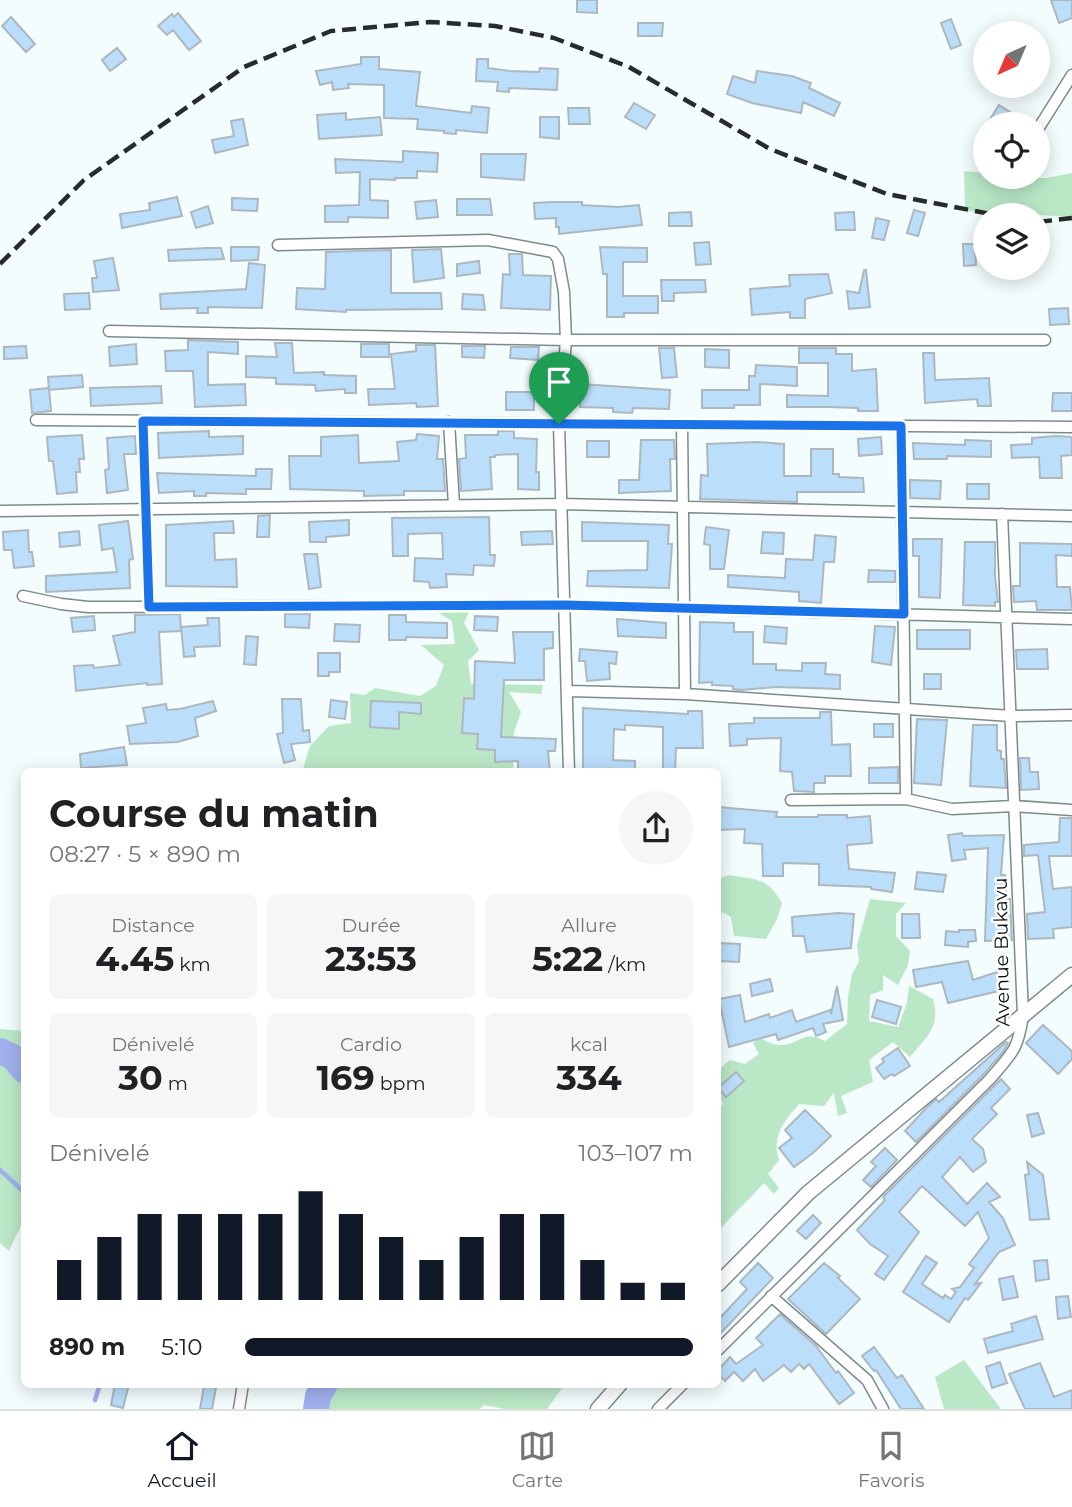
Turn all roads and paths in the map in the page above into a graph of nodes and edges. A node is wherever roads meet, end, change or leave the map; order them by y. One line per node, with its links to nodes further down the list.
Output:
1 (1072, 75): 2 (street)
2 (1049, 112)
3 (278, 244): 5 (street)
4 (109, 331): 5 (street)
5 (566, 340): 6 (street); 10 (street)
6 (1045, 340)
7 (36, 420): 8 (street)
8 (143, 421): 9 (street); 17 (street)
9 (449, 422): 10 (street); 15 (street)
10 (559, 424): 11 (street); 14 (street)
11 (682, 425): 12 (street); 16 (street)
12 (901, 426): 13 (street); 19 (street)
13 (1072, 427)
14 (561, 504): 15 (street); 16 (street); 23 (street)
15 (454, 505): 17 (street)
16 (683, 507): 19 (street); 25 (street)
17 (145, 508): 18 (street); 24 (street)
18 (0, 511)
19 (902, 512): 20 (street); 26 (street)
20 (1002, 514): 21 (street); 27 (street, Avenue Bukavu)
21 (1072, 516)
22 (23, 596): 24 (street)
23 (565, 605): 24 (street); 25 (street); 29 (street)
24 (149, 607)
25 (684, 608): 26 (street); 30 (street)
26 (904, 614): 27 (street); 31 (street)
27 (1006, 617): 28 (street); 33 (street, Avenue Bukavu)
28 (1072, 619)
29 (569, 691): 30 (street); 34 (street)
30 (685, 694): 31 (street)
31 (905, 708): 33 (street); 35 (street)
32 (1072, 715): 33 (street)
33 (1011, 716): 37 (street, Avenue Bukavu)
34 (569, 768)
35 (906, 799): 36 (street); 37 (street)
36 (791, 800)
37 (1014, 806): 38 (street); 40 (street, Avenue Bukavu)
38 (1072, 810)
39 (1072, 975): 40 (street)
40 (1023, 1015): 41 (street); 42 (street, Avenue Bukavu)
41 (721, 1281)
42 (771, 1296): 43 (street, Avenue Bukavu); 50 (street)
43 (721, 1347)
44 (242, 1388): 47 (street)
45 (616, 1388): 48 (street)
46 (679, 1388): 49 (street)
47 (239, 1409)
48 (598, 1409)
49 (658, 1409)
50 (883, 1409)

